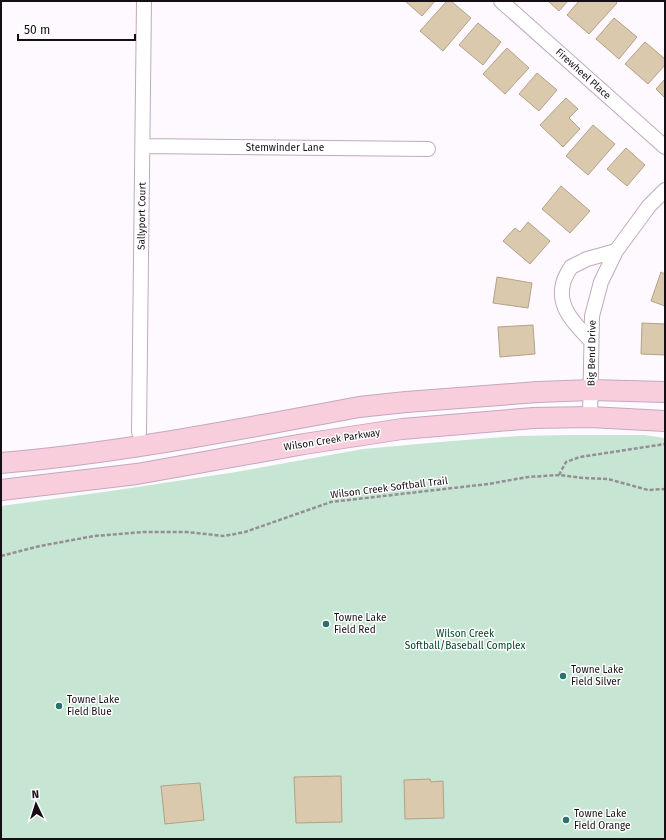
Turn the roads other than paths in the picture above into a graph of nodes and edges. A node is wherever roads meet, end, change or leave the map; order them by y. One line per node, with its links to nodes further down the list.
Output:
1 (144, 1): 3 (street, Sallyport Court)
2 (501, 1): 4 (street, Firewheel Place)
3 (143, 146): 5 (street, Stemwinder Lane); 13 (street, Sallyport Court)
4 (665, 147)
5 (428, 149)
6 (665, 190): 7 (street, Big Bend Drive)
7 (616, 251): 8 (street, Big Bend Drive); 8 (street)
8 (591, 341): 9 (street, Big Bend Drive)
9 (591, 390): 10 (main road); 11 (street, Big Bend Drive); 14 (main road)
10 (665, 392)
11 (590, 417): 12 (main road, Wilson Creek Parkway); 16 (main road, Wilson Creek Parkway)
12 (665, 421)
13 (139, 432)
14 (188, 438): 15 (main road); 16 (main road)
15 (1, 463)
16 (193, 464): 17 (main road, Wilson Creek Parkway)
17 (1, 490)

